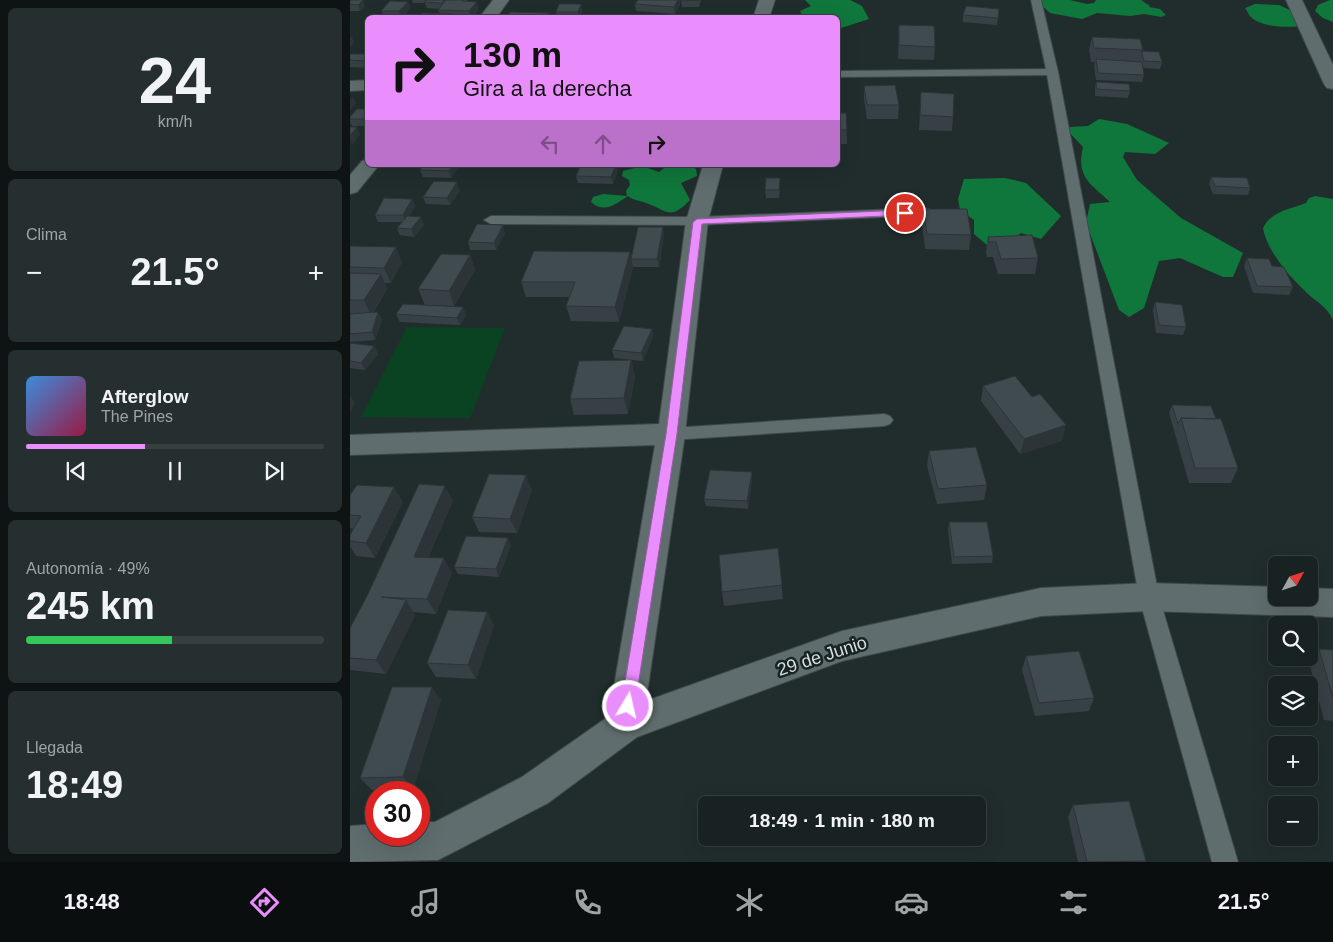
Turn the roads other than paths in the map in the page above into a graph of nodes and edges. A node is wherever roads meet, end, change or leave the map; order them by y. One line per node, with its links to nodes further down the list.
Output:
1 (501, 0): 5 (street)
2 (767, 0): 6 (street)
3 (1036, 0): 7 (lane)
4 (1294, 0): 9 (street)
5 (489, 15)
6 (762, 15)
7 (1052, 72): 8 (lane); 21 (lane)
8 (840, 74)
9 (1333, 84)
10 (365, 85): 11 (street)
11 (350, 86)
12 (367, 167): 14 (street)
13 (712, 167): 17 (street)
14 (350, 188)
15 (924, 212): 17 (lane)
16 (491, 220): 17 (lane)
17 (697, 222): 19 (street)
18 (884, 420): 19 (lane)
19 (672, 434): 20 (street); 23 (street)
20 (350, 445)
21 (1149, 597): 22 (street, 29 de Junio); 23 (street, 29 de Junio); 25 (lane)
22 (1333, 604)
23 (625, 725): 24 (street, 29 de Junio)
24 (350, 845)
25 (1225, 862)

